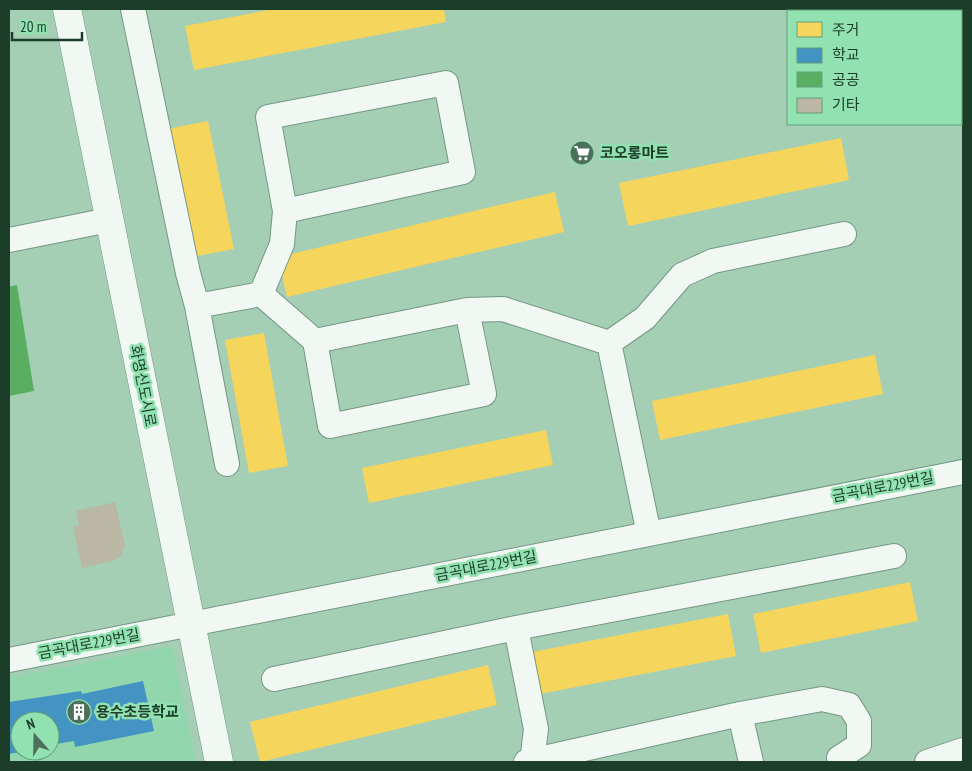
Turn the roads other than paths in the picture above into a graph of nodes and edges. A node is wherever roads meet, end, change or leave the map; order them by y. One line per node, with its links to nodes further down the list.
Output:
1 (67, 9): 4 (main road, 화명신도시로)
2 (133, 9): 8 (street)
3 (285, 211): 3 (street); 7 (street)
4 (109, 220): 6 (street); 16 (main road, 화명신도시로)
5 (844, 234): 11 (street)
6 (9, 240)
7 (261, 294): 8 (street); 10 (street)
8 (196, 306): 12 (street)
9 (467, 310): 10 (street); 10 (street); 11 (street)
10 (315, 341)
11 (609, 343): 14 (street)
12 (227, 464)
13 (963, 472): 14 (street, 금곡대로229번길)
14 (649, 534): 16 (street, 금곡대로229번길)
15 (894, 556): 17 (street)
16 (191, 624): 18 (street, 금곡대로229번길); 23 (main road, 화명신도시로)
17 (516, 628): 19 (street); 24 (street)
18 (9, 660)
19 (274, 679)
20 (740, 714): 22 (street); 24 (street); 25 (street)
21 (963, 750): 26 (street)
22 (839, 758)
23 (219, 762)
24 (530, 762)
25 (751, 762)
26 (927, 762)

